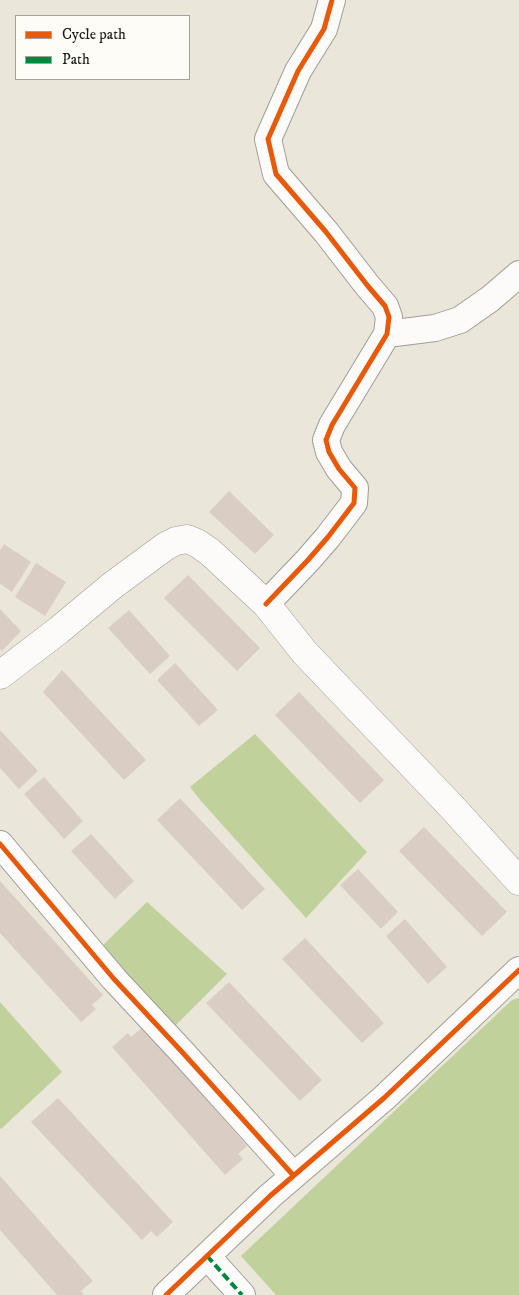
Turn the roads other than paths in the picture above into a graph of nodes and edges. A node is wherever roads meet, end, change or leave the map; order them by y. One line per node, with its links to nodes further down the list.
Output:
1 (332, 0): 3 (street)
2 (519, 274): 3 (street)
3 (387, 334): 4 (street)
4 (266, 604): 5 (main road); 7 (main road)
5 (0, 674)
6 (0, 844): 9 (street)
7 (519, 881)
8 (519, 970): 9 (street)
9 (293, 1176): 10 (street)
10 (207, 1256): 11 (street); 12 (street)
11 (166, 1295)
12 (242, 1295)

